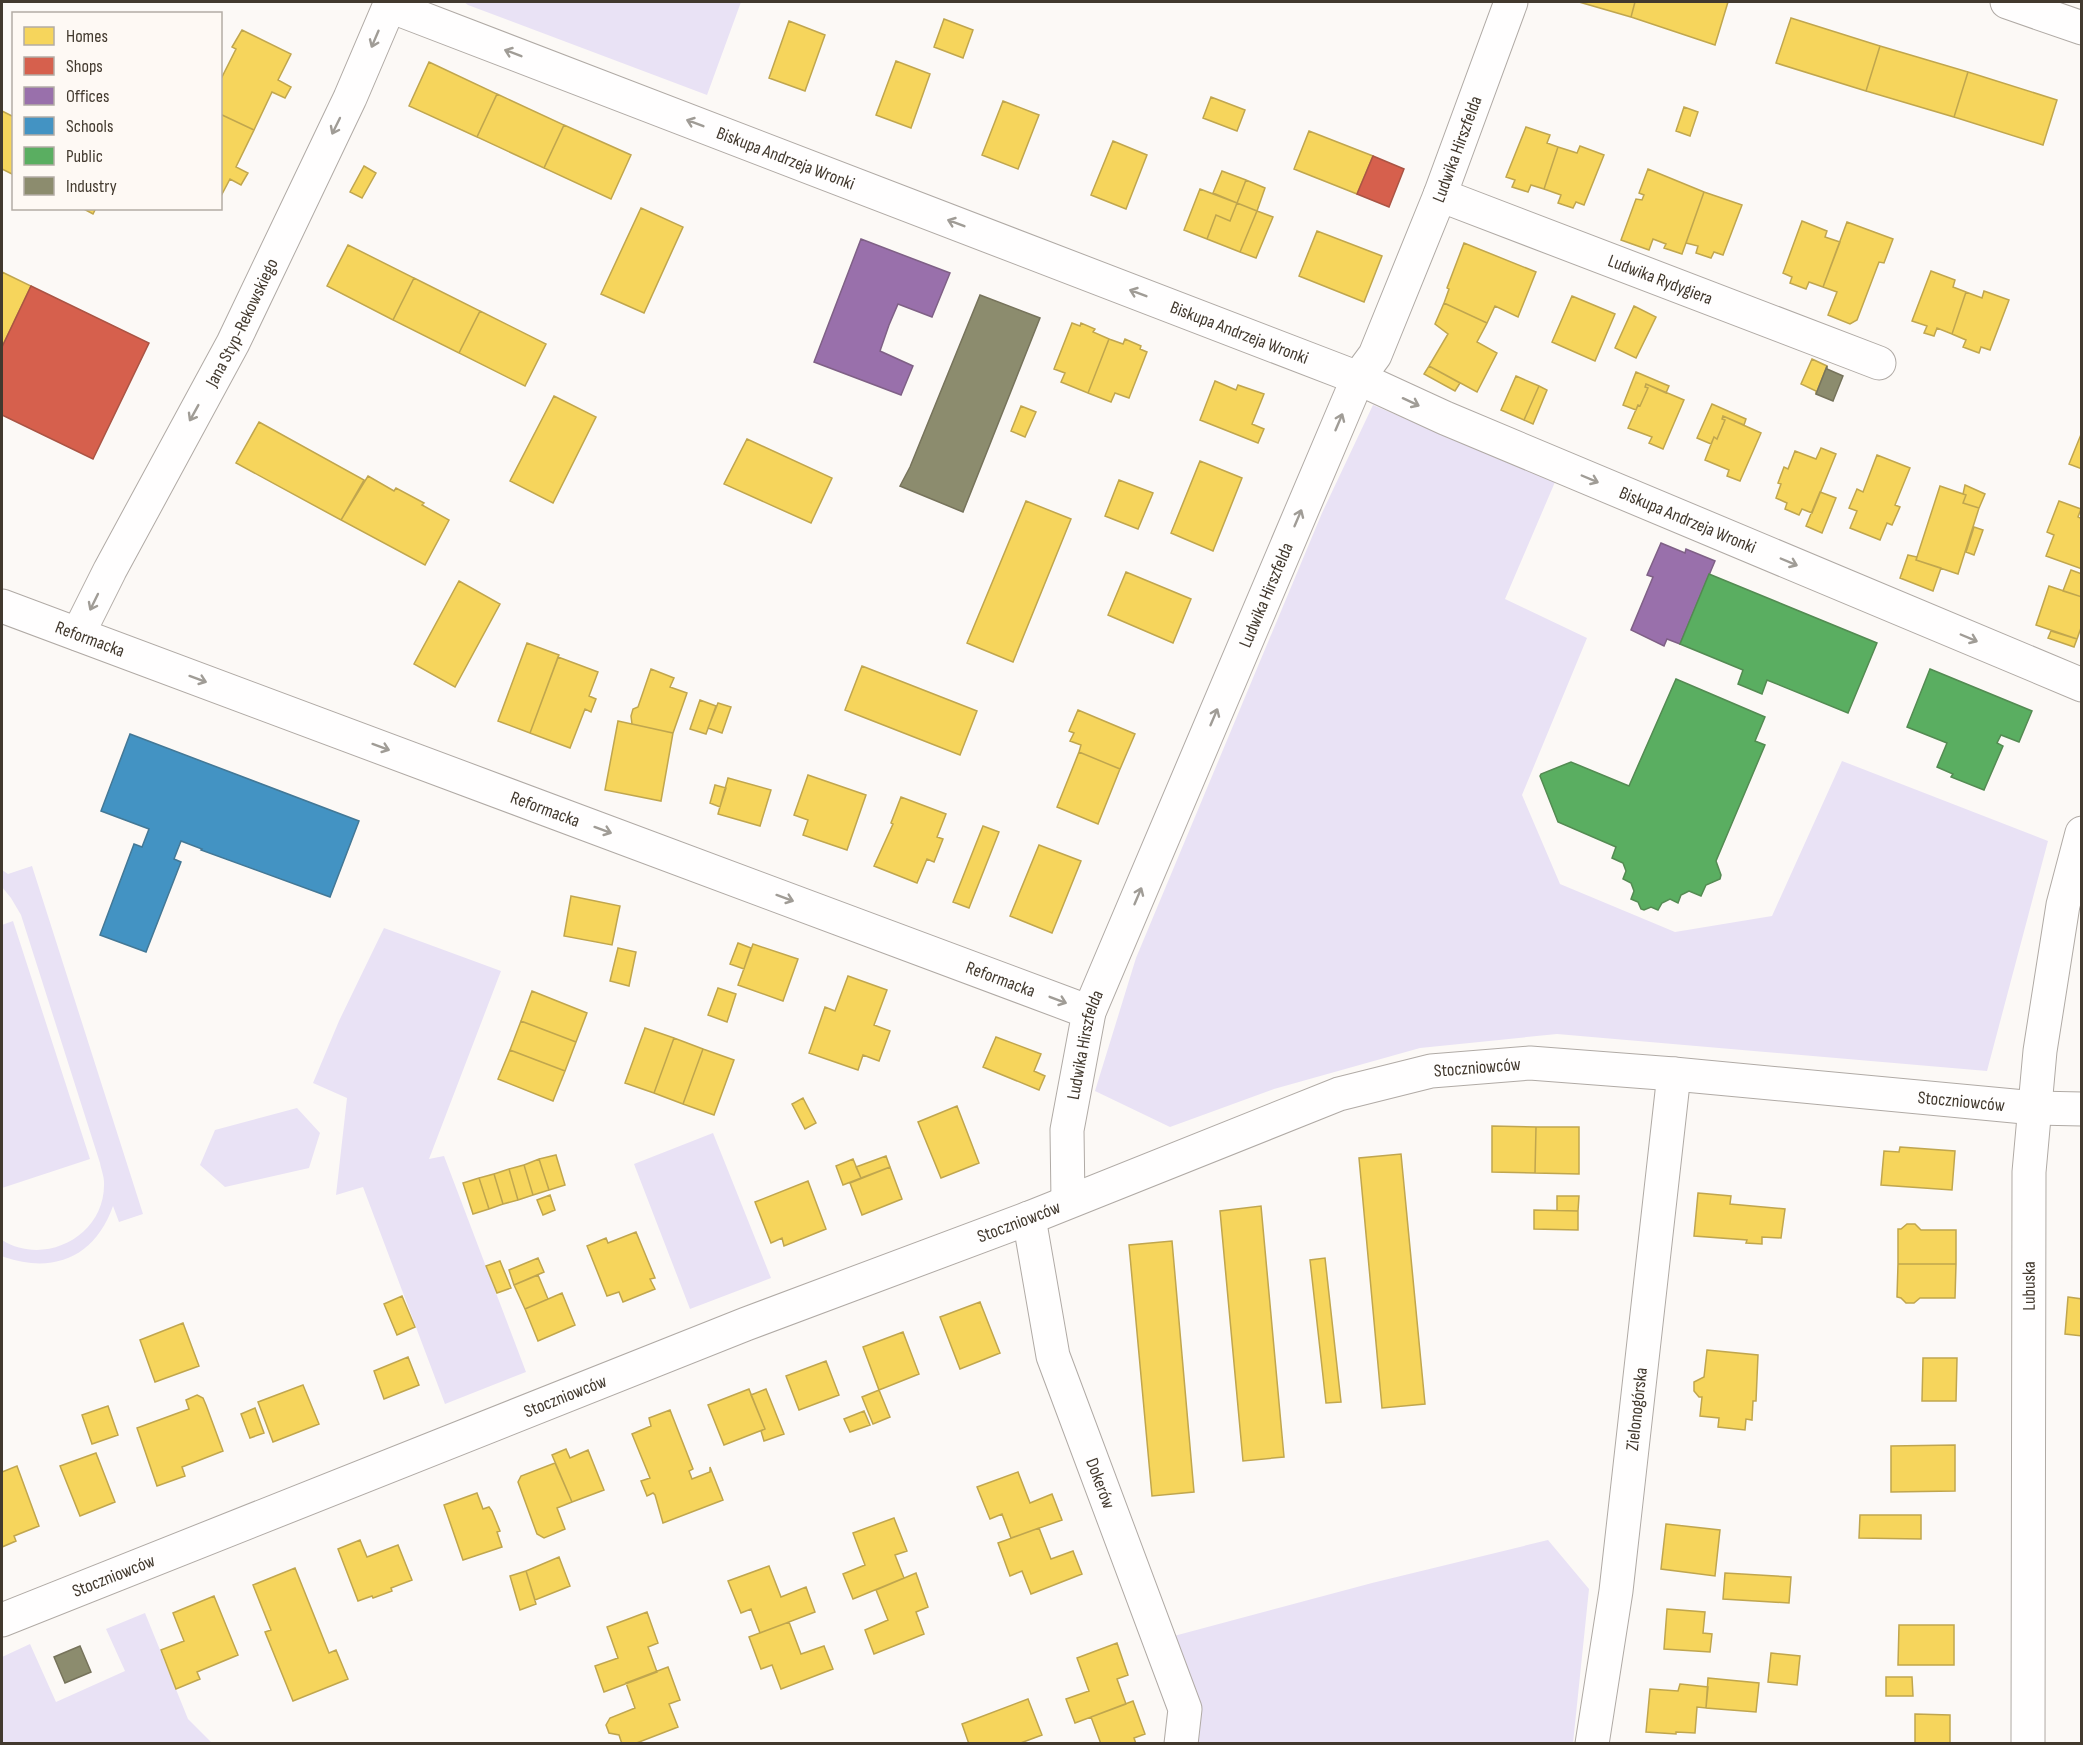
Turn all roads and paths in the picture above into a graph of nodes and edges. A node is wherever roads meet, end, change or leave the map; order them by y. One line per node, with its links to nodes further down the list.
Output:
1 (1510, 2): 5 (street, Ludwika Hirszfelda)
2 (2007, 2): 4 (street)
3 (390, 4): 7 (street, Biskupa Andrzeja Wronki, one-way to 3); 9 (street, Jana Styp-Rekowskiego, one-way to 9)
4 (2082, 28)
5 (1440, 195): 6 (street, Ludwika Rydygiera); 7 (street, Ludwika Hirszfelda)
6 (1879, 363)
7 (1358, 378): 10 (street, Biskupa Andrzeja Wronki, one-way to 10); 12 (street, Ludwika Hirszfelda, one-way to 7)
8 (2, 606): 9 (street, Reformacka)
9 (78, 634): 12 (street, Reformacka, one-way to 12)
10 (2082, 685)
11 (2082, 833): 14 (street, Lubuska)
12 (1089, 1012): 16 (street, Ludwika Hirszfelda)
13 (1674, 1074): 14 (street, Stoczniowców); 16 (street, Stoczniowców); 20 (street, Zielonogórska)
14 (2035, 1108): 15 (street, Stoczniowców); 21 (street, Lubuska)
15 (2082, 1109)
16 (1068, 1201): 17 (street, Stoczniowców)
17 (1029, 1218): 18 (street, Stoczniowców); 19 (street, Dokerów)
18 (2, 1620)
19 (1181, 1743)
20 (1592, 1743)
21 (2028, 1743)

